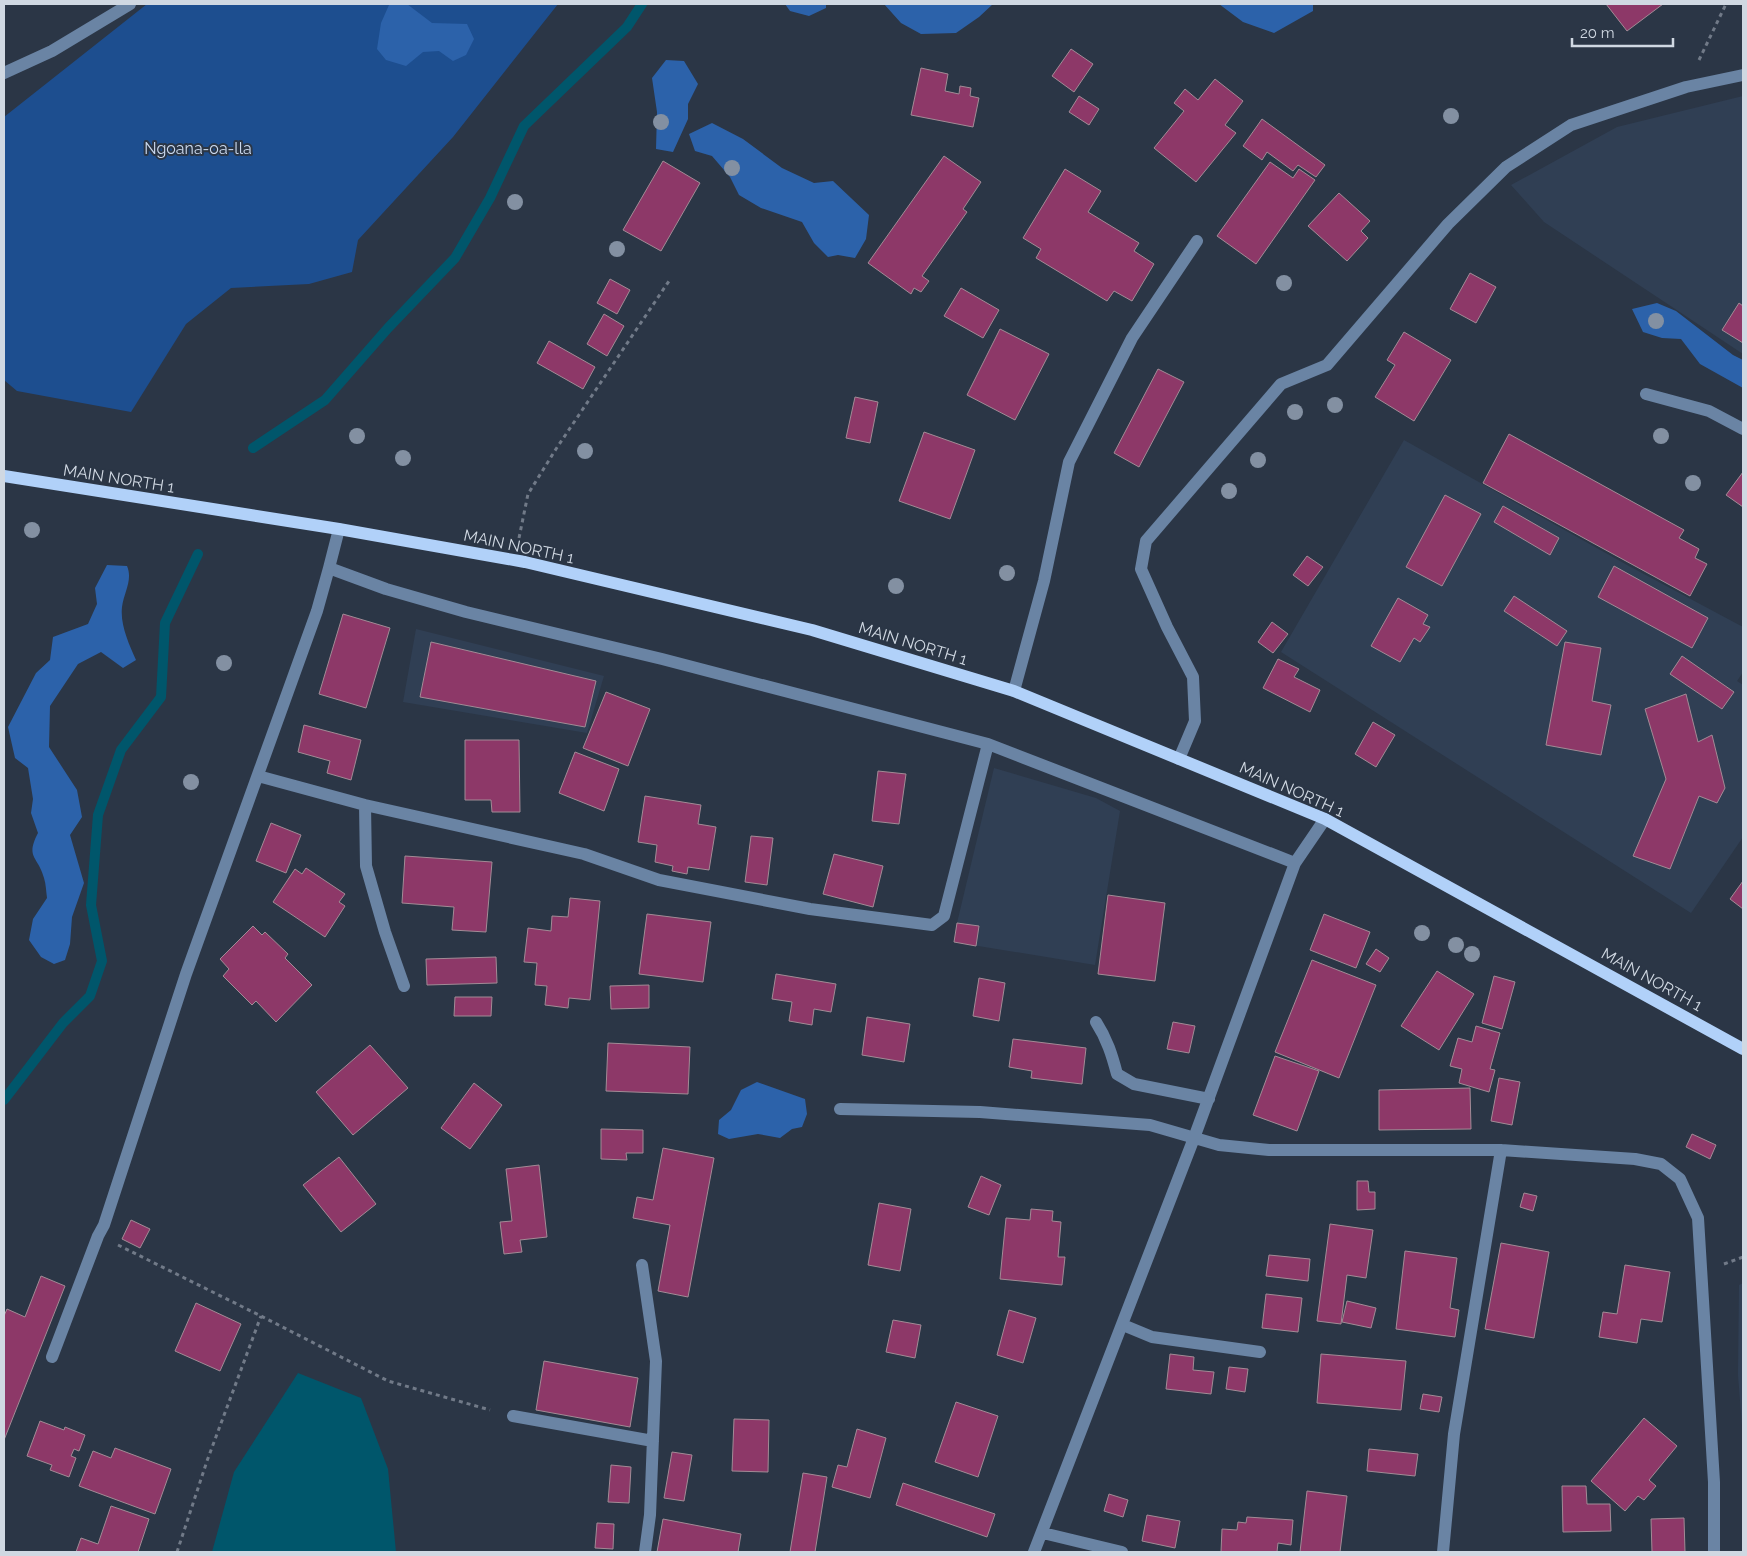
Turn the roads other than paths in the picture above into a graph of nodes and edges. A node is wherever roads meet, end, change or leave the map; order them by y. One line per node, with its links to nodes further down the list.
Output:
1 (130, 4): 2 (street)
2 (4, 73)
3 (1743, 75): 12 (street)
4 (1198, 241): 10 (street)
5 (1646, 394): 6 (street)
6 (1743, 429)
7 (4, 476): 8 (main road, MAIN NORTH 1)
8 (339, 528): 9 (street); 10 (main road, MAIN NORTH 1)
9 (330, 568): 11 (street); 13 (street)
10 (1014, 691): 12 (main road, MAIN NORTH 1)
11 (988, 744): 14 (street); 16 (street)
12 (1179, 759): 15 (main road, MAIN NORTH 1)
13 (258, 776): 14 (street); 27 (street)
14 (365, 805): 17 (street)
15 (1325, 819): 16 (street); 19 (main road, MAIN NORTH 1)
16 (1295, 863): 20 (street)
17 (404, 986)
18 (1096, 1022): 20 (street)
19 (1743, 1049)
20 (1209, 1099): 22 (street)
21 (840, 1109): 22 (street)
22 (1194, 1138): 23 (street); 25 (street)
23 (1501, 1150): 34 (street); 35 (street)
24 (642, 1265): 29 (street)
25 (1123, 1325): 26 (street); 30 (street)
26 (1260, 1352)
27 (52, 1357)
28 (513, 1416): 29 (street)
29 (653, 1441): 31 (street)
30 (1043, 1533): 32 (street); 33 (street)
31 (645, 1552)
32 (1034, 1552)
33 (1122, 1552)
34 (1443, 1552)
35 (1714, 1552)

